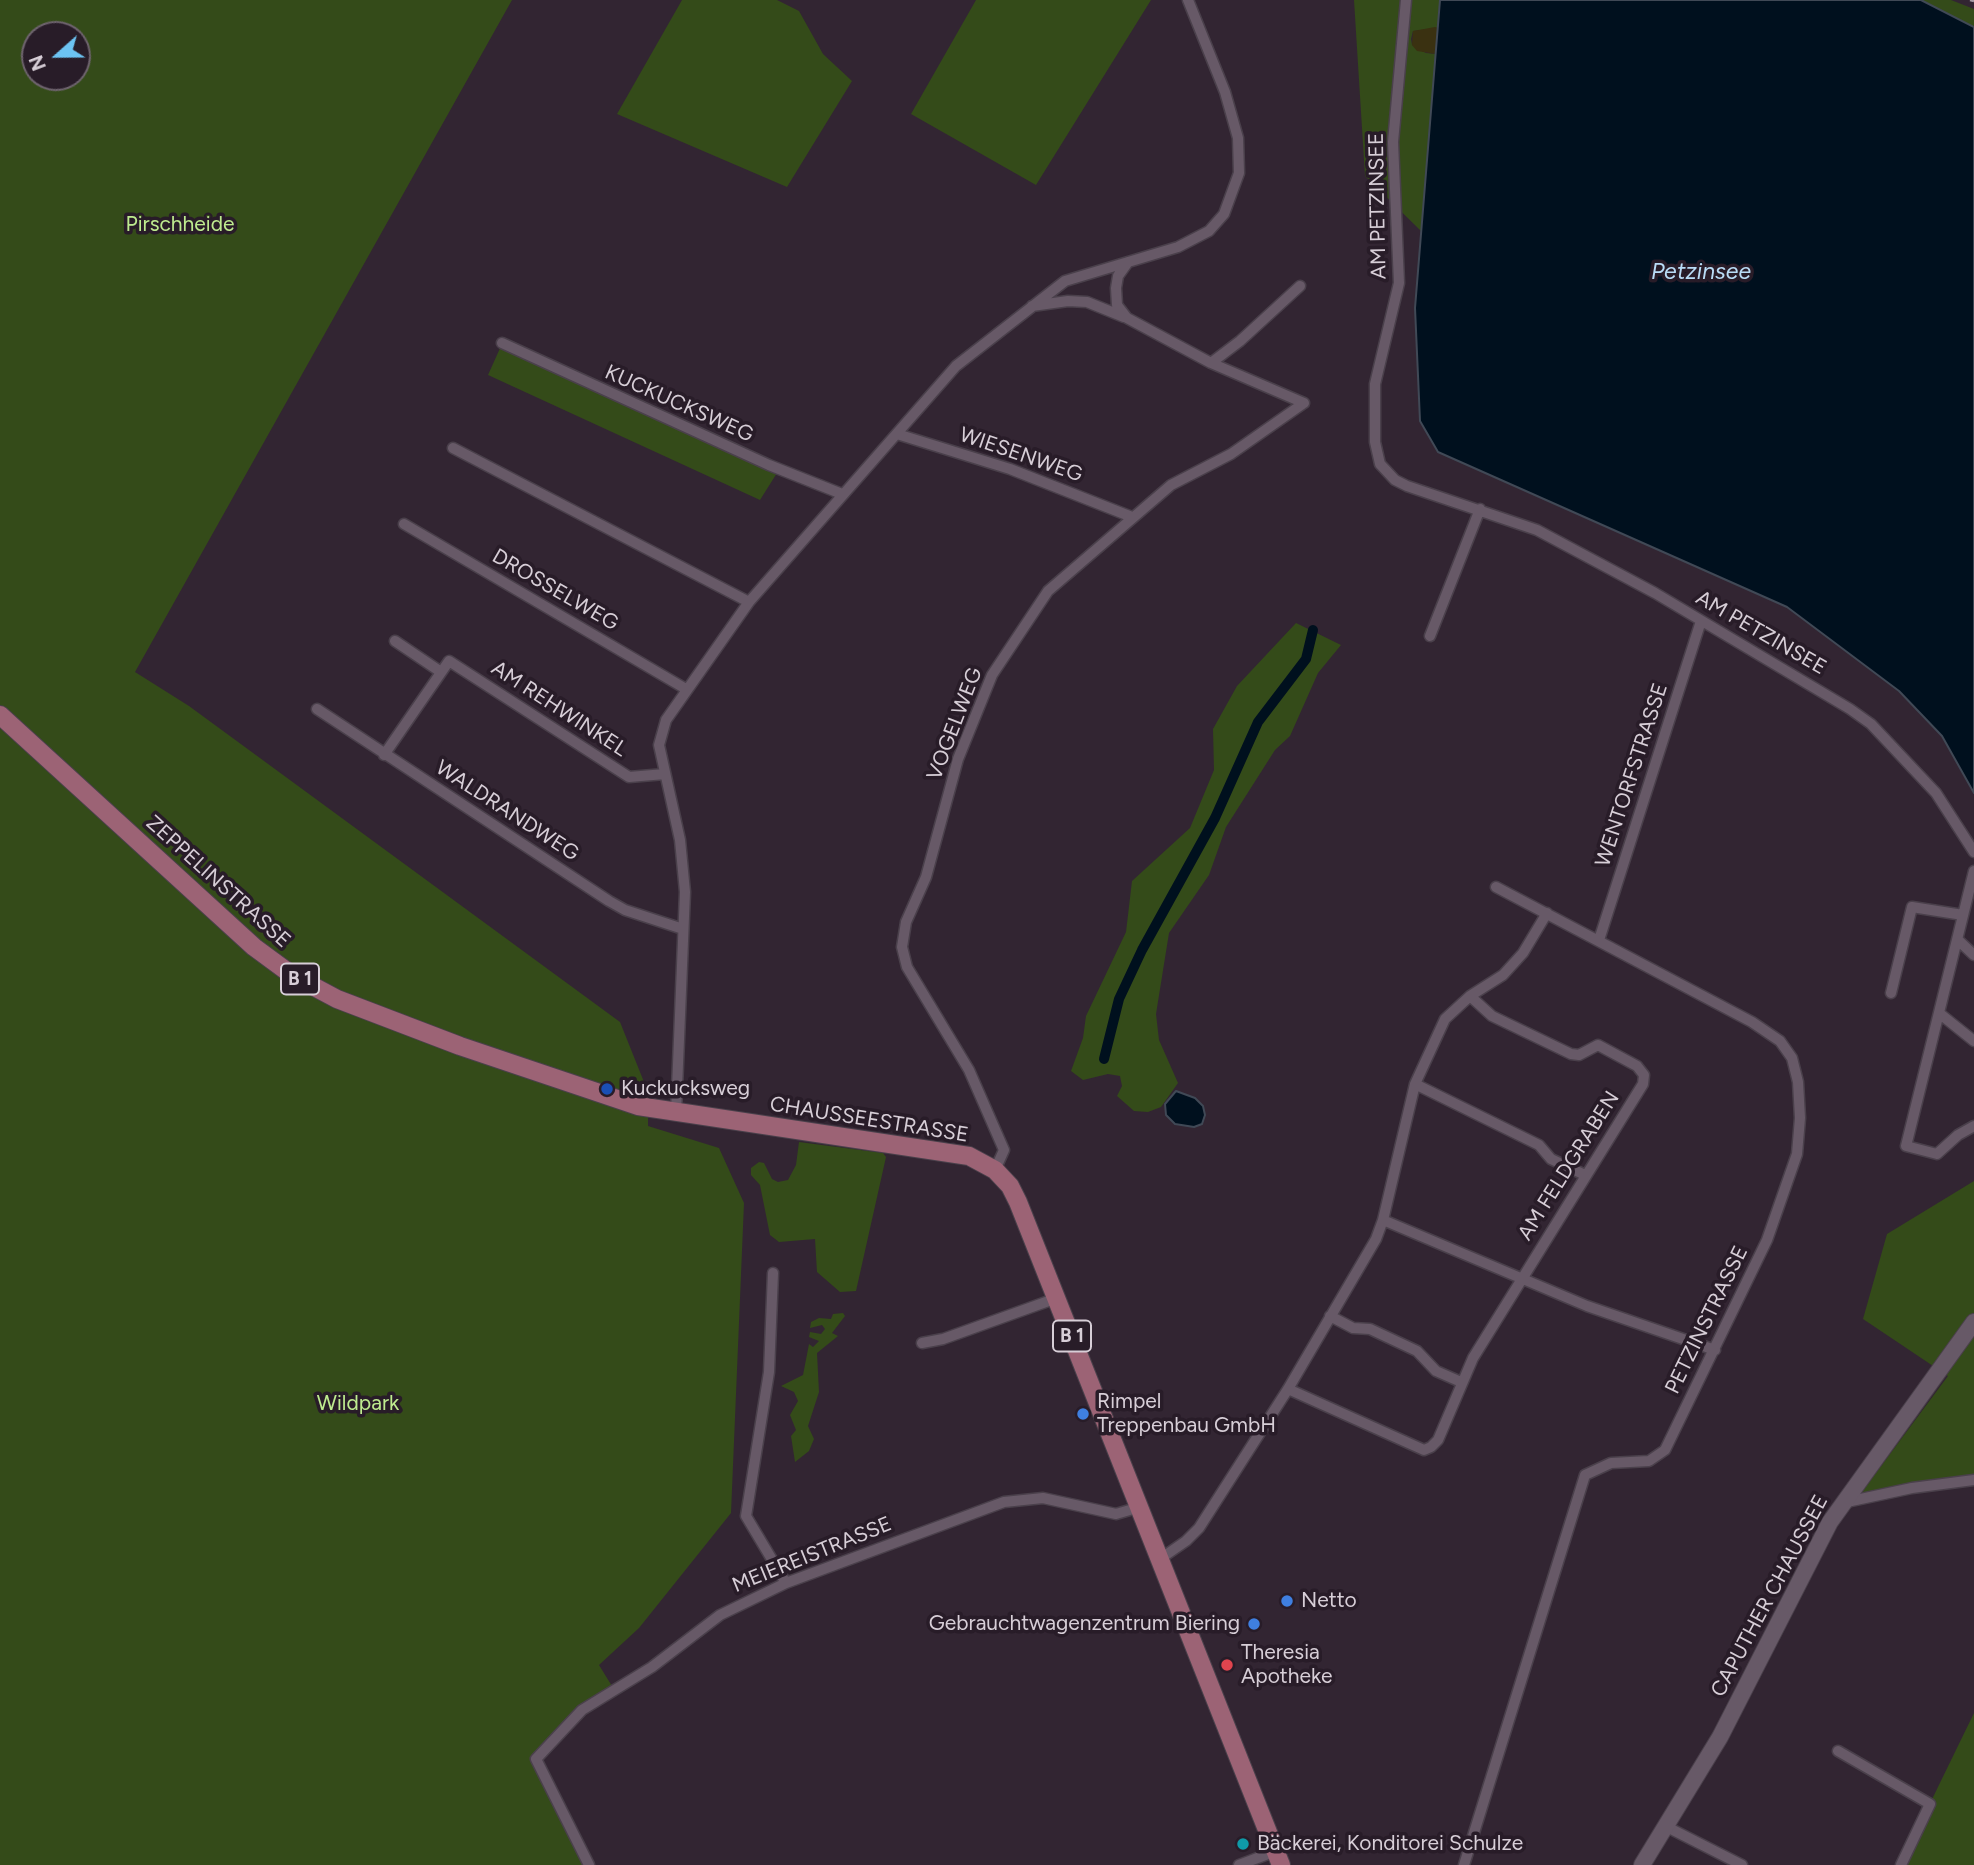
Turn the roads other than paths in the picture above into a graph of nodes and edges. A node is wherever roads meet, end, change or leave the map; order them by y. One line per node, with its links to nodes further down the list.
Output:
1 (1188, 0): 3 (street)
2 (1406, 0): 12 (street, AM PETZINSEE)
3 (1128, 262): 5 (street); 6 (street)
4 (1300, 286): 8 (street)
5 (1031, 307): 6 (street); 9 (street)
6 (1127, 318): 8 (street)
7 (502, 343): 11 (street, KUCKUCKSWEG)
8 (1210, 363): 13 (street, VOGELWEG)
9 (897, 433): 11 (street); 13 (street, WIESENWEG)
10 (453, 448): 15 (street)
11 (842, 494): 15 (street)
12 (1480, 509): 16 (street, AM PETZINSEE); 17 (street)
13 (1132, 517): 41 (street, VOGELWEG)
14 (404, 524): 20 (street, DROSSELWEG)
15 (749, 601): 20 (street)
16 (1700, 621): 25 (street, AM PETZINSEE); 31 (street, WENTORFSTRASSE)
17 (1430, 636)
18 (395, 641): 19 (street)
19 (441, 672): 23 (street); 24 (street, AM REHWINKEL)
20 (686, 689): 24 (street)
21 (317, 709): 23 (street, WALDRANDWEG)
22 (0, 715): 39 (main road, ZEPPELINSTRASSE / B 1)
23 (384, 755): 30 (street, WALDRANDWEG)
24 (665, 774): 30 (street)
25 (1974, 852)
26 (1974, 871): 29 (street)
27 (1496, 887): 28 (street, PETZINSTRASSE)
28 (1547, 914): 31 (street, PETZINSTRASSE); 35 (street)
29 (1963, 915): 32 (street); 34 (street)
30 (683, 929): 39 (street)
31 (1599, 940): 50 (street, PETZINSTRASSE)
32 (1958, 940): 33 (street); 36 (street)
33 (1974, 956)
34 (1891, 993)
35 (1470, 996): 38 (street); 42 (street, AM FELDGRABEN)
36 (1939, 1013): 37 (street); 40 (street)
37 (1974, 1041)
38 (1415, 1084): 42 (street); 43 (street)
39 (676, 1113): 41 (main road, CHAUSSEESTRASSE / B 1)
40 (1974, 1126)
41 (995, 1170): 46 (main road, CHAUSSEESTRASSE / B 1)
42 (1585, 1175): 45 (street, AM FELDGRABEN)
43 (1383, 1220): 45 (street); 47 (street)
44 (773, 1273): 57 (street)
45 (1521, 1278): 50 (street); 51 (street, AM FELDGRABEN)
46 (1057, 1298): 49 (street); 55 (main road, CHAUSSEESTRASSE / B 1)
47 (1330, 1316): 51 (street); 52 (street)
48 (1974, 1322): 54 (street, CAPUTHER CHAUSSEE)
49 (922, 1343)
50 (1715, 1350): 63 (street, PETZINSTRASSE)
51 (1461, 1382): 52 (street, AM FELDGRABEN)
52 (1288, 1389): 56 (street)
53 (1974, 1480): 54 (street)
54 (1842, 1503): 59 (street, CAPUTHER CHAUSSEE)
55 (1140, 1507): 56 (main road, B 1); 57 (street, MEIEREISTRASSE)
56 (1160, 1559): 60 (main road, B 1)
57 (786, 1583): 61 (street, MEIEREISTRASSE)
58 (1838, 1751): 66 (street)
59 (1665, 1826): 64 (street, CAPUTHER CHAUSSEE); 65 (street)
60 (1279, 1858): 62 (street)
61 (589, 1865)
62 (1239, 1865)
63 (1464, 1865)
64 (1642, 1865)
65 (1742, 1865)
66 (1900, 1865)

